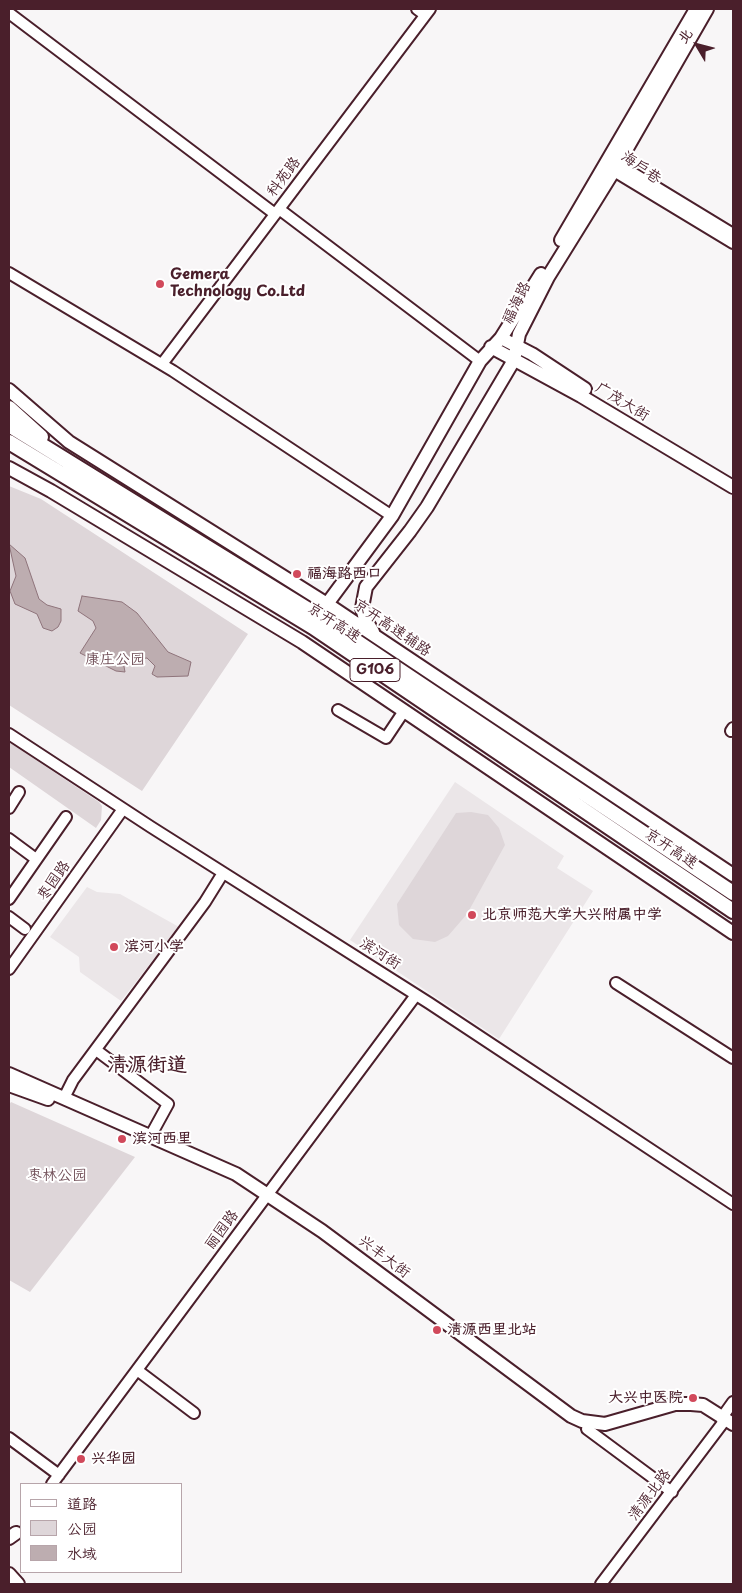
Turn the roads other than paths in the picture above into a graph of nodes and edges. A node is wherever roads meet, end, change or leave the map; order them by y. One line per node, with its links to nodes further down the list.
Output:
1 (696, 9): 5 (main road, 福海路)
2 (707, 9): 5 (main road, 福海路)
3 (424, 11): 6 (street, 科苑路)
4 (9, 13): 6 (street)
5 (613, 165): 7 (street, 海户巷); 8 (street, 海户巷); 10 (main road, 福海路); 11 (main road, 福海路)
6 (277, 212): 14 (street); 15 (street, 科苑路)
7 (733, 234)
8 (733, 243)
9 (9, 273): 15 (street)
10 (501, 338): 11 (main road, 广茂大街); 12 (main road, 福海路)
11 (518, 346): 13 (main road, 福海路); 24 (main road, 广茂大街)
12 (492, 347): 13 (main road, 广茂大街); 14 (main road, 福海路)
13 (514, 360): 25 (main road, 广茂大街); 28 (main road, 福海路)
14 (480, 361): 26 (main road, 福海路)
15 (162, 364): 26 (street)
16 (9, 390): 27 (main road, 京开高速辅路)
17 (9, 408): 21 (highway)
18 (9, 425): 21 (highway, 京开高速 / G106)
19 (9, 442): 23 (highway, 京开高速 / G106)
20 (9, 454): 23 (highway)
21 (63, 458): 40 (highway, 京开高速 / G106)
22 (9, 468): 30 (main road)
23 (54, 469): 42 (highway, 京开高速 / G106)
24 (733, 478)
25 (733, 488)
26 (392, 516): 27 (main road, 福海路)
27 (327, 604): 28 (main road, 京开高速辅路)
28 (376, 636): 39 (main road, 京开高速辅路)
29 (338, 710): 30 (street)
30 (404, 711): 45 (main road)
31 (9, 734): 34 (street, 滨河街)
32 (18, 792): 33 (street)
33 (9, 808)
34 (123, 809): 38 (street, 滨河街); 46 (street, 枣园路)
35 (66, 817): 37 (street)
36 (9, 839): 37 (street)
37 (36, 859): 41 (street)
38 (223, 873): 48 (street, 滨河街); 49 (street)
39 (733, 875)
40 (733, 893)
41 (9, 899)
42 (733, 911)
43 (9, 917): 44 (street)
44 (25, 929)
45 (733, 933)
46 (9, 969)
47 (616, 983): 50 (street)
48 (413, 999): 55 (street, 丽园路); 56 (street, 滨河街)
49 (96, 1050): 53 (street); 54 (street)
50 (733, 1058)
51 (9, 1074): 53 (main road, 兴丰大街)
52 (9, 1085): 55 (main road, 兴丰大街)
53 (64, 1098): 54 (main road, 兴丰大街)
54 (150, 1135): 55 (main road, 兴丰大街)
55 (265, 1197): 57 (street, 丽园路); 60 (main road, 兴丰大街); 61 (main road, 兴丰大街)
56 (733, 1204)
57 (137, 1370): 59 (street); 64 (street, 丽园路)
58 (733, 1402): 60 (street, 清源北路)
59 (194, 1413)
60 (726, 1422): 61 (main road, 兴丰大街); 62 (main road, 兴丰大街); 66 (street, 清源北路)
61 (587, 1429): 66 (street)
62 (733, 1432)
63 (9, 1438): 64 (street)
64 (59, 1474): 65 (street, 丽园路)
65 (53, 1483)
66 (672, 1492): 69 (street, 清源北路)
67 (9, 1574): 68 (main road)
68 (18, 1584)
69 (602, 1584)

